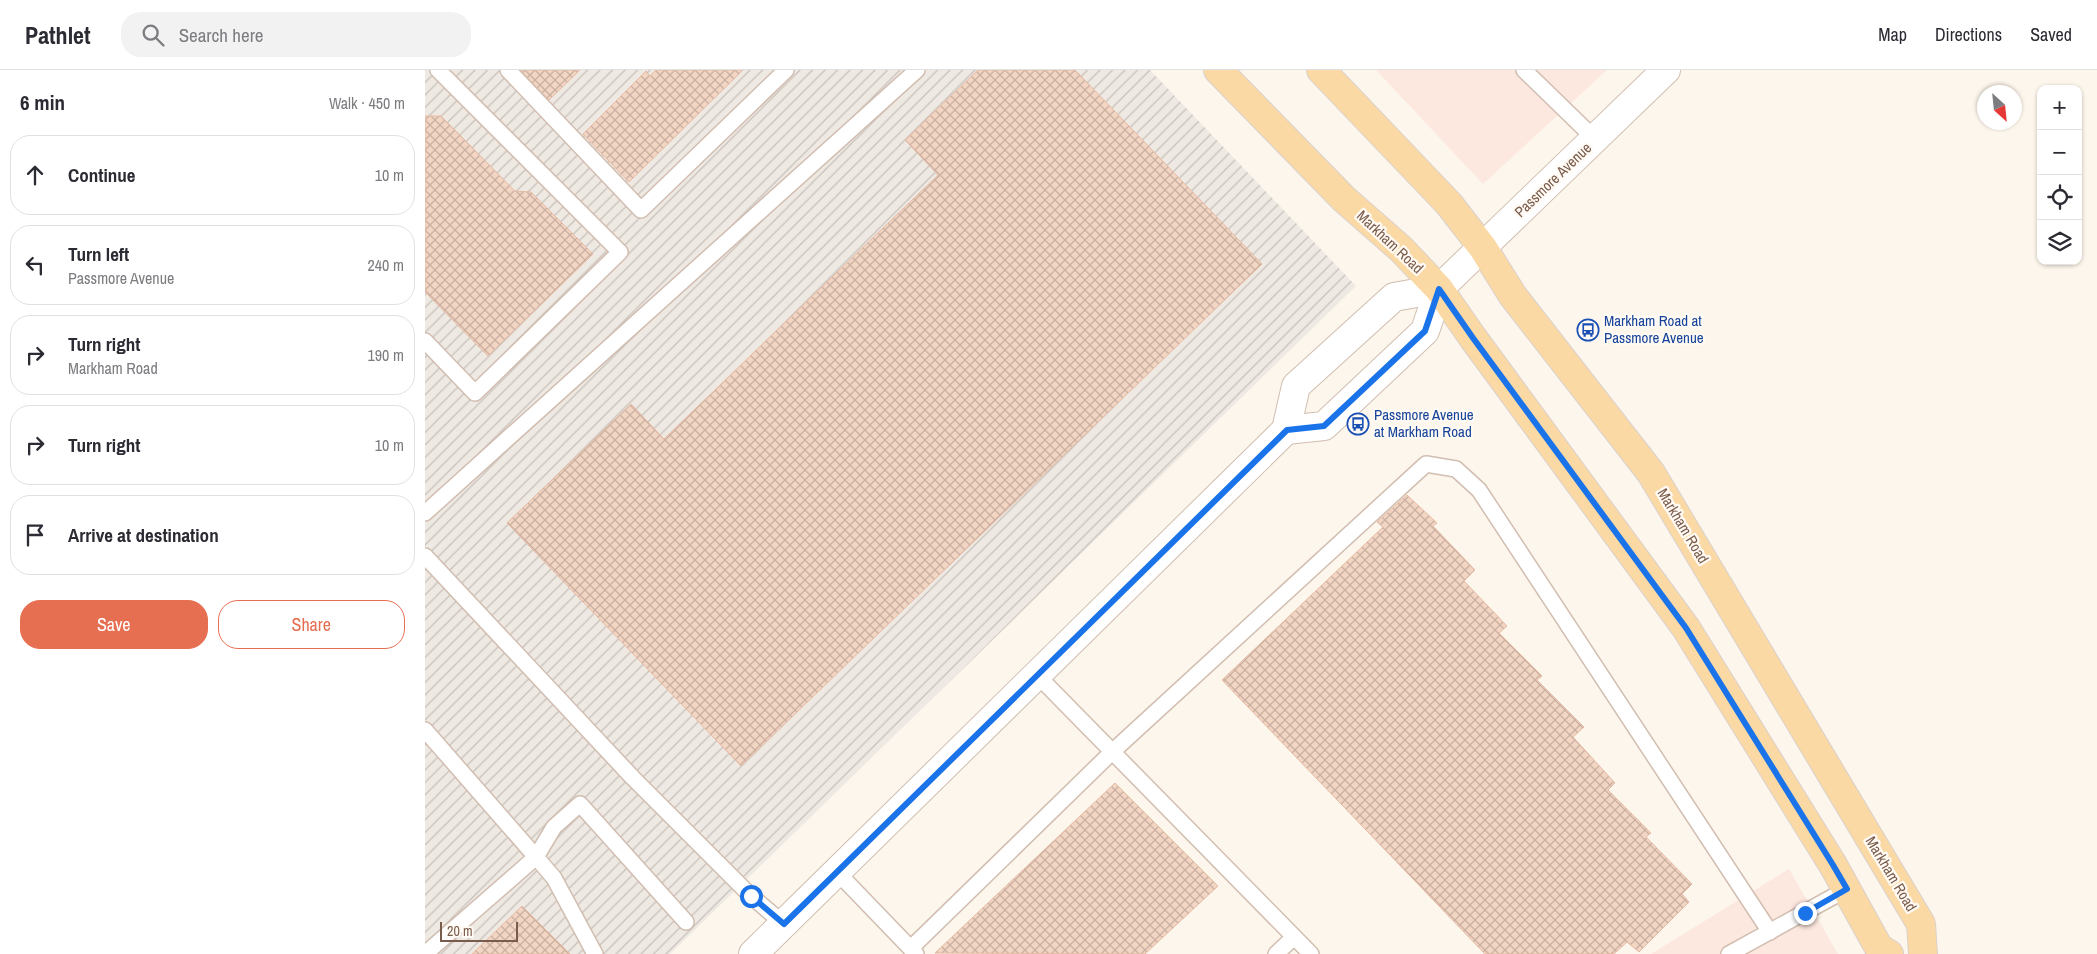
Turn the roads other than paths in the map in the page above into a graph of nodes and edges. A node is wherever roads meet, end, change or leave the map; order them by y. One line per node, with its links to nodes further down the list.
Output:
1 (438, 70): 12 (lane)
2 (508, 70): 3 (lane)
3 (786, 70)
4 (917, 70): 14 (lane)
5 (1217, 70): 11 (main road, Markham Road)
6 (1321, 70): 10 (main road, Markham Road)
7 (1524, 70): 9 (lane)
8 (1666, 70): 9 (street, Passmore Avenue)
9 (1595, 139): 10 (street, Passmore Avenue)
10 (1483, 248): 11 (street, Passmore Avenue); 34 (main road, Markham Road)
11 (1439, 289): 13 (street, Passmore Avenue); 13 (street); 21 (main road, Markham Road)
12 (425, 341)
13 (1287, 430): 16 (street)
14 (425, 513)
15 (425, 556): 23 (lane)
16 (1037, 675): 18 (lane); 20 (street)
17 (425, 730): 19 (lane)
18 (1112, 752): 24 (lane); 25 (lane); 26 (lane)
19 (536, 858): 22 (lane); 27 (lane); 28 (lane)
20 (837, 872): 23 (street); 26 (lane)
21 (1847, 889): 24 (lane); 33 (main road, Markham Road)
22 (686, 922)
23 (784, 924): 29 (street)
24 (1770, 932): 32 (lane)
25 (1294, 937): 30 (lane); 31 (lane)
26 (913, 951)
27 (425, 954)
28 (595, 954)
29 (753, 954)
30 (1276, 954)
31 (1311, 954)
32 (1729, 954)
33 (1889, 954)
34 (1923, 954)

